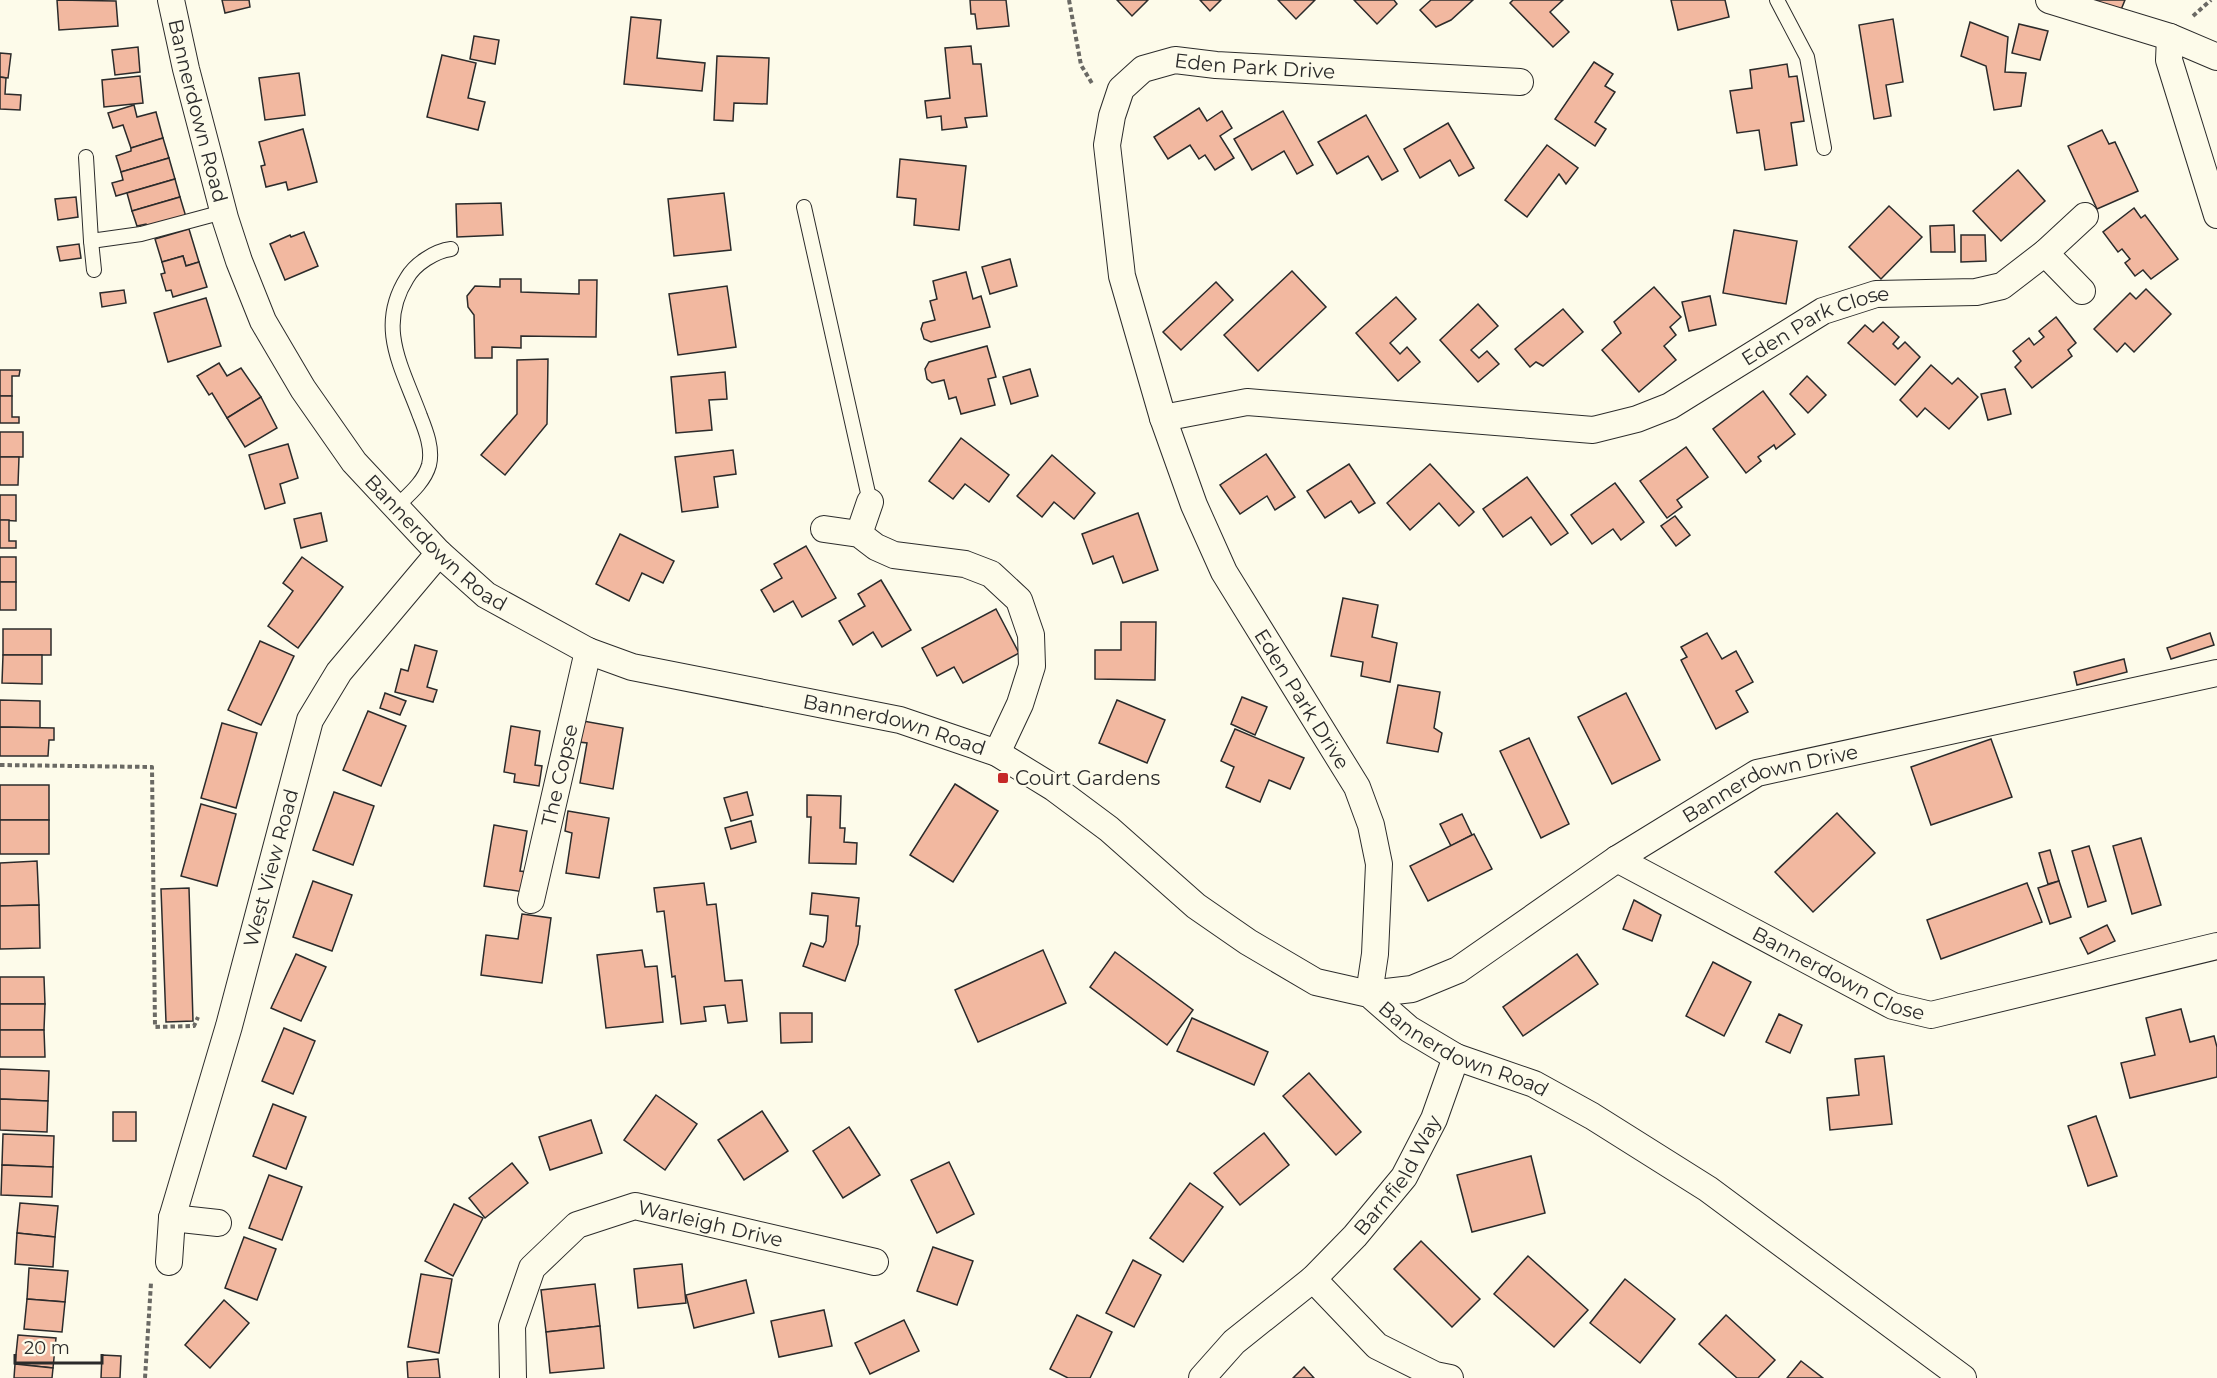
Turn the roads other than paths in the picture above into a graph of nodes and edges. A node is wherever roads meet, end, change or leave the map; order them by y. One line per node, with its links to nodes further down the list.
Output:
1 (171, 0): 10 (street, Bannerdown Road)
2 (1777, 0): 7 (lane)
3 (2049, 0): 4 (street)
4 (2170, 37): 5 (street); 11 (street)
5 (2217, 57)
6 (1520, 82): 18 (street, Eden Park Drive)
7 (1824, 148)
8 (86, 157): 13 (lane)
9 (804, 207): 19 (lane)
10 (223, 212): 13 (lane); 20 (street, Bannerdown Road)
11 (2217, 215)
12 (2085, 216): 15 (street, Eden Park Close)
13 (91, 241): 16 (lane)
14 (451, 249): 20 (lane)
15 (2045, 253): 17 (street); 18 (street, Eden Park Close)
16 (94, 270)
17 (2082, 291)
18 (1163, 418): 30 (street, Eden Park Drive)
19 (870, 502): 22 (street)
20 (395, 508): 23 (street, Bannerdown Road)
21 (824, 530): 22 (street)
22 (859, 534): 26 (street)
23 (438, 553): 24 (street, Bannerdown Road); 32 (street, West View Road)
24 (588, 651): 26 (street, Bannerdown Road); 28 (street, The Copse)
25 (2217, 673): 27 (street, Bannerdown Drive)
26 (997, 753): 30 (street, Bannerdown Road)
27 (1617, 859): 29 (street, Bannerdown Close); 30 (street, Bannerdown Drive)
28 (531, 900)
29 (2217, 946)
30 (1369, 994): 31 (street, Bannerdown Road)
31 (1456, 1057): 36 (street, Barnfield Way); 40 (street, Bannerdown Road)
32 (172, 1218): 33 (street); 35 (street, West View Road)
33 (218, 1223)
34 (875, 1262): 37 (street, Warleigh Drive)
35 (160, 1270)
36 (1313, 1279): 38 (street, Barnfield Way); 39 (street)
37 (513, 1378)
38 (1202, 1378)
39 (1450, 1378)
40 (1963, 1378)

